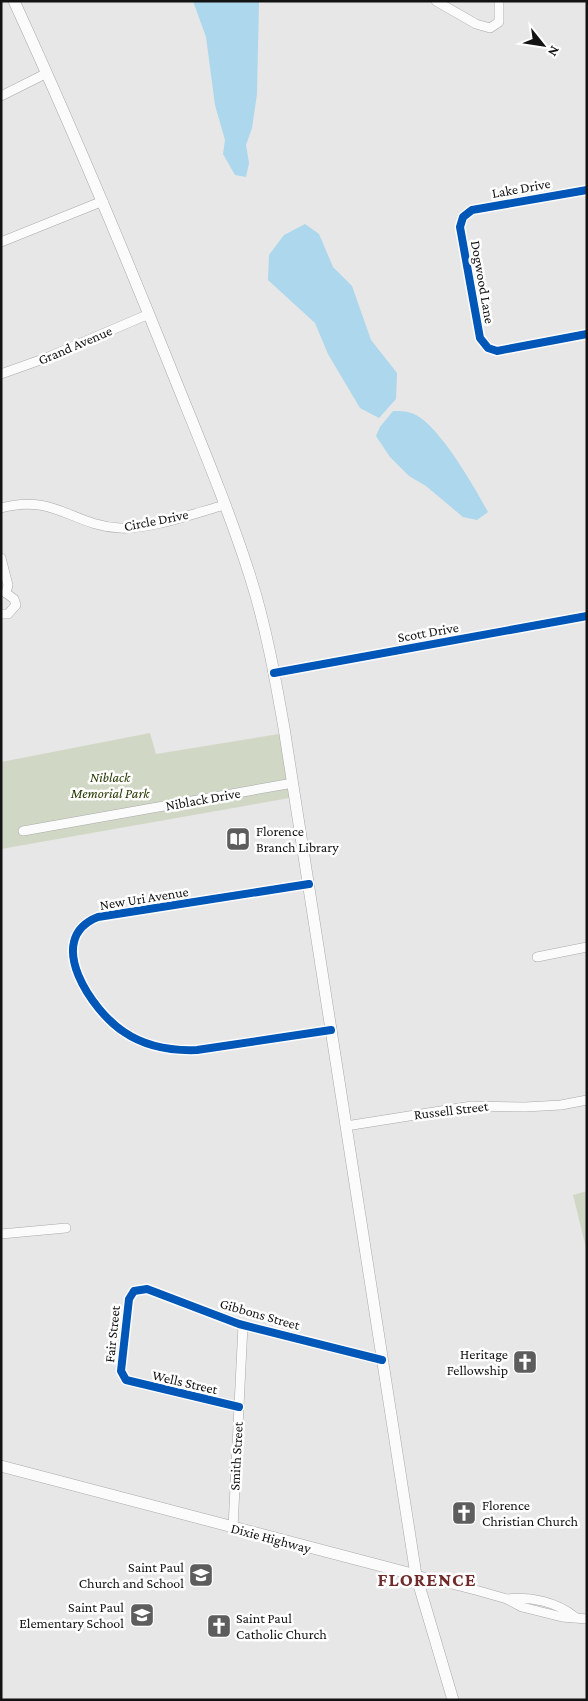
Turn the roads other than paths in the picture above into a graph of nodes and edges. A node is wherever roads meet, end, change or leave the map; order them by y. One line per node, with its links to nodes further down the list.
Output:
1 (14, 1): 4 (main road)
2 (436, 1): 3 (street)
3 (499, 1)
4 (47, 73): 5 (street); 7 (main road)
5 (1, 96)
6 (587, 190): 8 (street, Lake Drive)
7 (103, 201): 9 (street); 10 (main road)
8 (463, 217): 11 (street, Dogwood Lane)
9 (1, 242)
10 (149, 314): 12 (street, Grand Avenue); 13 (main road)
11 (587, 334)
12 (1, 374)
13 (225, 505): 14 (street, Circle Drive); 19 (main road)
14 (1, 508)
15 (1, 558): 16 (street)
16 (4, 594): 17 (street)
17 (1, 614)
18 (587, 616): 19 (street, Scott Drive)
19 (274, 673): 20 (main road)
20 (293, 783): 21 (street, Niblack Drive); 22 (main road)
21 (23, 831)
22 (309, 884): 25 (main road); 25 (street, New Uri Avenue)
23 (587, 947): 24 (street)
24 (537, 957)
25 (331, 1030): 27 (main road)
26 (587, 1100): 27 (street, Russell Street)
27 (346, 1126): 32 (main road)
28 (66, 1228): 29 (street)
29 (1, 1234)
30 (134, 1291): 31 (street, Gibbons Street); 33 (street, Fair Street)
31 (244, 1325): 32 (street, Gibbons Street); 34 (street, Smith Street)
32 (382, 1360): 37 (main road)
33 (126, 1380): 34 (street, Wells Street)
34 (239, 1407): 36 (street, Smith Street)
35 (1, 1466): 36 (main road, Dixie Highway)
36 (233, 1528): 37 (main road, Dixie Highway)
37 (416, 1575): 38 (street); 39 (main road)
38 (587, 1620)
39 (453, 1700)

